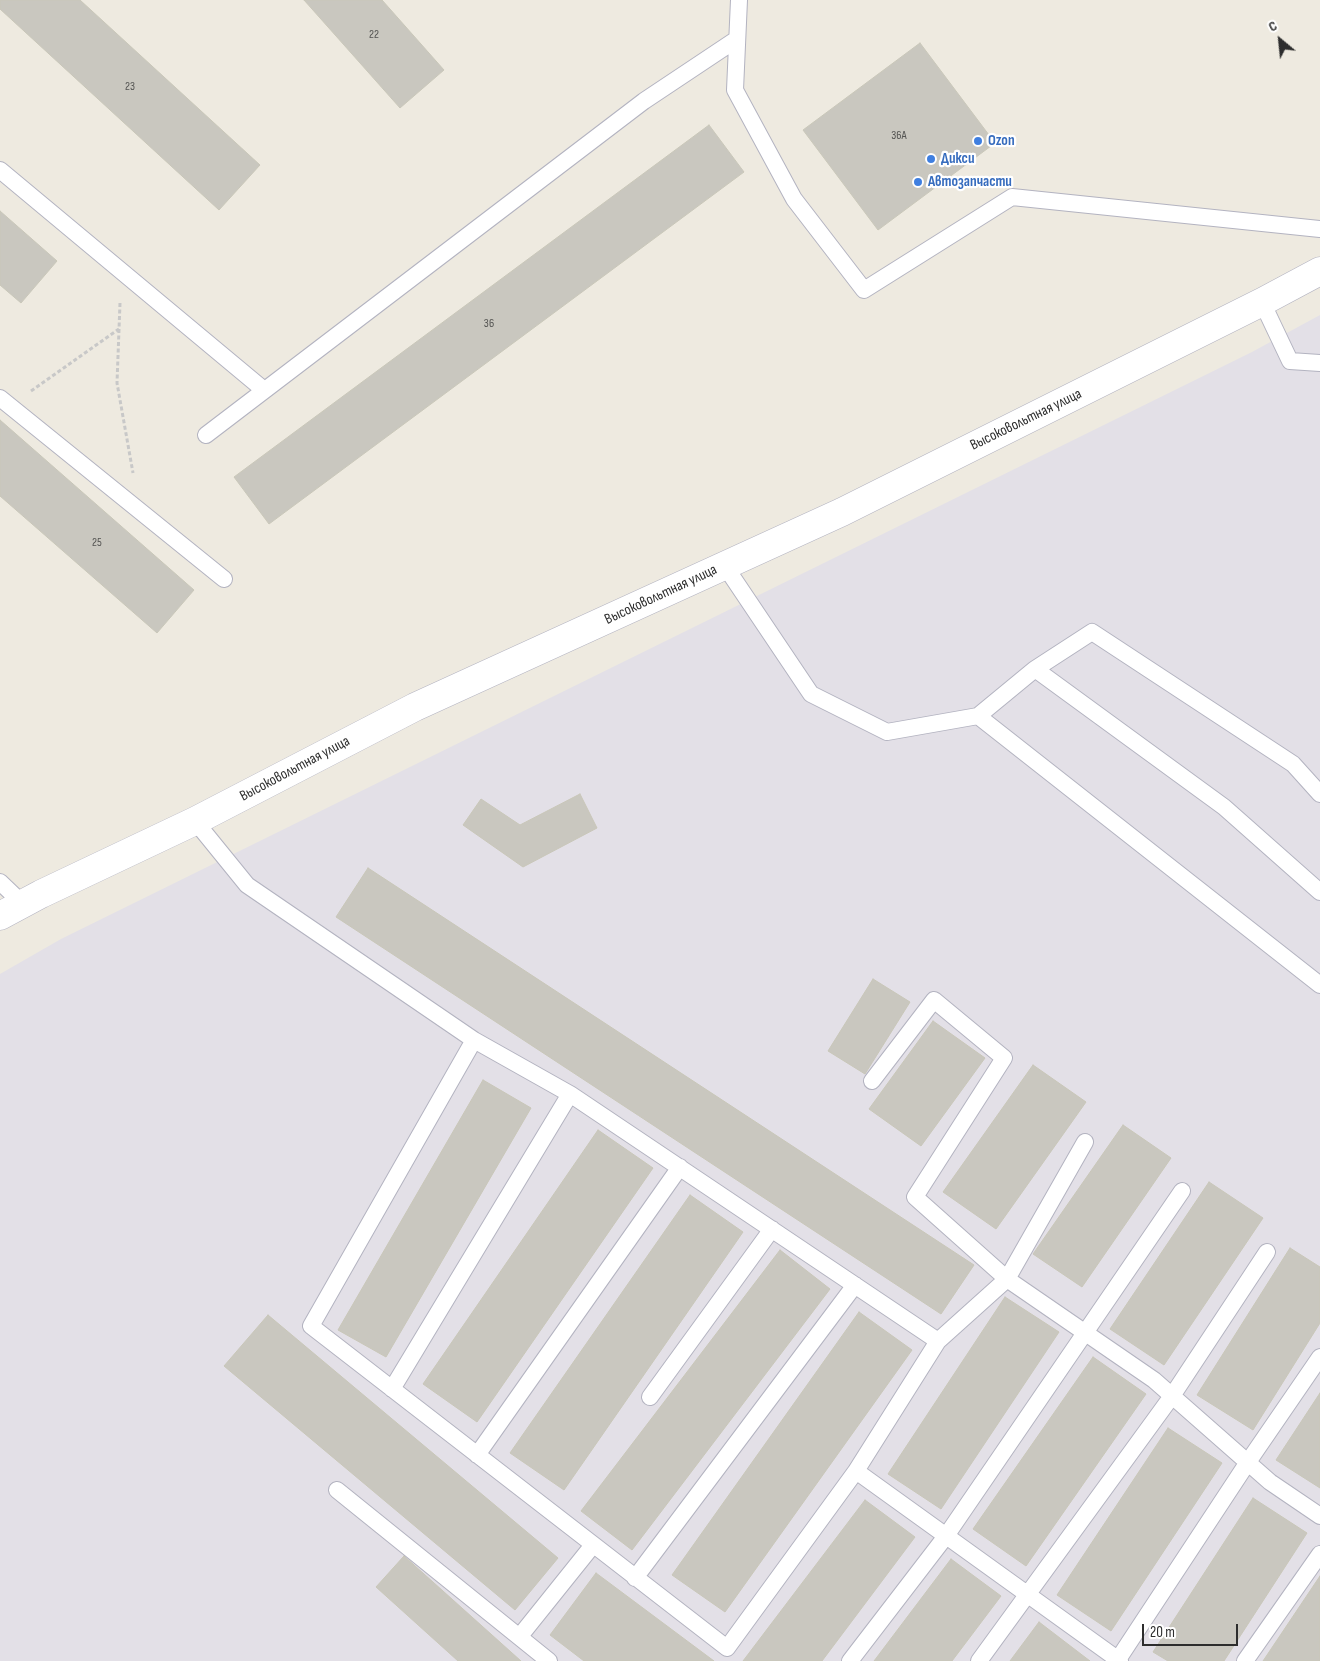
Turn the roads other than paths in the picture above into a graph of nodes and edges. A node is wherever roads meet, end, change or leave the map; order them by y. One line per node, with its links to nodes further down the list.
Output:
1 (740, 0): 2 (lane)
2 (737, 39): 4 (lane); 8 (lane)
3 (0, 170): 8 (lane)
4 (1320, 229)
5 (1320, 271): 6 (main road, Высоковольтная улица)
6 (1262, 302): 7 (lane); 11 (main road, Высоковольтная улица)
7 (1320, 363)
8 (264, 390): 10 (lane)
9 (5, 402): 12 (lane)
10 (206, 435)
11 (725, 566): 14 (lane); 16 (main road, Высоковольтная улица)
12 (224, 579)
13 (1035, 670): 14 (lane); 15 (lane); 18 (lane)
14 (978, 716): 20 (lane)
15 (1320, 794)
16 (195, 821): 19 (main road, Высоковольтная улица); 21 (lane)
17 (0, 882): 19 (lane)
18 (1320, 892)
19 (12, 910)
20 (1320, 985)
21 (474, 1040): 23 (lane); 34 (lane)
22 (872, 1081): 29 (lane)
23 (570, 1094): 25 (lane); 34 (lane)
24 (1085, 1142): 29 (lane)
25 (680, 1167): 27 (lane); 37 (lane)
26 (1182, 1191): 31 (lane)
27 (772, 1229): 30 (lane); 36 (lane)
28 (1267, 1252): 35 (lane)
29 (1007, 1279): 31 (lane); 32 (lane)
30 (855, 1285): 32 (lane); 45 (lane)
31 (1084, 1332): 35 (lane); 42 (lane)
32 (938, 1341): 39 (lane)
33 (1320, 1357): 38 (lane)
34 (392, 1389): 37 (lane)
35 (1172, 1396): 38 (lane); 46 (lane)
36 (650, 1397)
37 (477, 1455): 43 (lane)
38 (1248, 1462): 41 (lane); 48 (lane)
39 (856, 1471): 42 (lane); 45 (lane)
40 (337, 1490): 47 (lane)
41 (1320, 1516)
42 (946, 1536): 46 (lane); 50 (lane)
43 (593, 1545): 45 (lane); 47 (lane)
44 (1320, 1554): 52 (lane)
45 (636, 1578)
46 (1028, 1596): 48 (lane); 51 (lane)
47 (520, 1636): 49 (lane)
48 (1118, 1660)
49 (549, 1661)
50 (850, 1661)
51 (979, 1661)
52 (1245, 1661)

